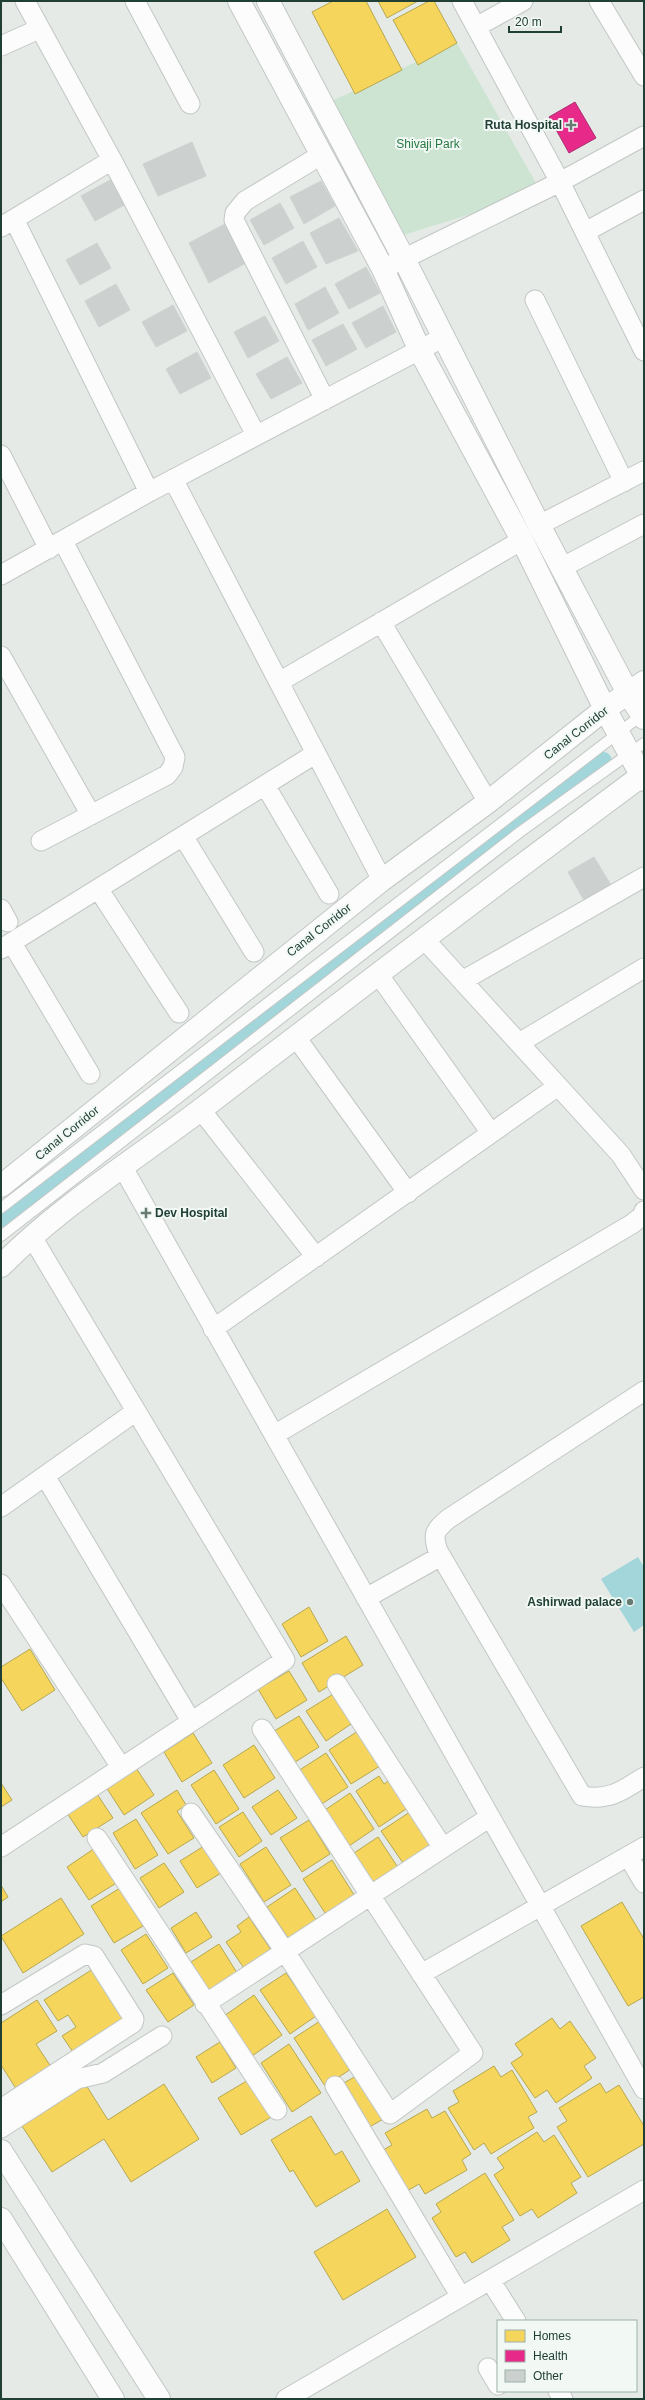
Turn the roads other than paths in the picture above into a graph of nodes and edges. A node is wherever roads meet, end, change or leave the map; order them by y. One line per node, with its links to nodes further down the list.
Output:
1 (25, 1): 9 (street)
2 (135, 1): 12 (street)
3 (239, 1): 14 (street)
4 (268, 1): 20 (street)
5 (462, 1): 8 (street)
6 (523, 1): 8 (street)
7 (599, 1): 11 (street)
8 (476, 27): 16 (street)
9 (39, 29): 10 (street); 15 (street)
10 (1, 46)
11 (644, 76)
12 (190, 104)
13 (644, 136): 16 (street)
14 (321, 155): 21 (street); 26 (street)
15 (112, 160): 18 (street); 27 (street)
16 (560, 182): 19 (street); 20 (street)
17 (644, 200): 19 (street)
18 (7, 223): 32 (street)
19 (585, 232): 25 (street)
20 (404, 258): 21 (street); 23 (street)
21 (382, 269): 24 (street)
22 (535, 300): 31 (street)
23 (444, 337): 24 (street); 34 (street)
24 (420, 351): 26 (street); 35 (street)
25 (644, 351)
26 (325, 400): 27 (street)
27 (256, 435): 30 (street)
28 (1, 455): 36 (street)
29 (644, 471): 31 (street)
30 (173, 479): 32 (street); 41 (street)
31 (624, 482): 34 (street)
32 (149, 492): 36 (street)
33 (644, 524): 37 (street)
34 (539, 525): 37 (street)
35 (522, 540): 39 (street); 43 (street)
36 (56, 545): 38 (street); 51 (street)
37 (562, 568): 42 (street)
38 (1, 575)
39 (381, 622): 41 (street); 50 (street)
40 (1, 656): 51 (street)
41 (279, 682): 47 (street)
42 (636, 688): 43 (street, Canal Corridor); 44 (street)
43 (606, 709): 45 (street); 50 (street, Canal Corridor)
44 (643, 715): 45 (lane)
45 (619, 733): 46 (street); 75 (lane)
46 (637, 748): 48 (street); 77 (lane)
47 (315, 754): 49 (street); 55 (street)
48 (643, 776): 58 (street)
49 (265, 785): 52 (street); 57 (street)
50 (488, 802): 55 (street, Canal Corridor)
51 (92, 815): 53 (street)
52 (183, 836): 56 (street); 60 (street)
53 (41, 840)
54 (644, 877): 63 (street)
55 (382, 880): 72 (street, Canal Corridor)
56 (99, 890): 59 (street); 64 (street)
57 (329, 894)
58 (424, 939): 62 (street); 63 (street)
59 (6, 946): 67 (street)
60 (254, 952)
61 (644, 968): 66 (street)
62 (378, 974): 65 (street); 70 (street)
63 (462, 981): 66 (street)
64 (179, 1013)
65 (295, 1036): 69 (street); 74 (street)
66 (519, 1044): 68 (street)
67 (90, 1074)
68 (558, 1086): 70 (street); 73 (street)
69 (201, 1110): 71 (street); 79 (street)
70 (491, 1133): 74 (street)
71 (122, 1166): 78 (street); 81 (street)
72 (1, 1186)
73 (644, 1190)
74 (408, 1192): 79 (street)
75 (1, 1208)
76 (644, 1211): 84 (street)
77 (1, 1236)
78 (32, 1237): 80 (street); 83 (street)
79 (316, 1257): 81 (street)
80 (1, 1266)
81 (213, 1330): 84 (street)
82 (644, 1391): 87 (street)
83 (135, 1412): 85 (street); 91 (street)
84 (274, 1435): 89 (street)
85 (45, 1476): 86 (street); 91 (street)
86 (1, 1507)
87 (441, 1556): 89 (street); 94 (street)
88 (1, 1584): 93 (street)
89 (366, 1598): 96 (street)
90 (337, 1684): 99 (street)
91 (191, 1721): 93 (street)
92 (262, 1729): 102 (street)
93 (121, 1768): 98 (street)
94 (644, 1777)
95 (191, 1813): 104 (street)
96 (490, 1817): 99 (street); 103 (street)
97 (97, 1838): 106 (street)
98 (1, 1846)
99 (443, 1848): 102 (street)
100 (636, 1852): 101 (street); 103 (street)
101 (644, 1883)
102 (370, 1896): 104 (street); 105 (street)
103 (540, 1905): 105 (street); 110 (street)
104 (286, 1953): 105 (street); 106 (street)
105 (421, 1974)
106 (206, 2004): 112 (street)
107 (1, 2005): 111 (street)
108 (162, 2036): 113 (street)
109 (335, 2086): 118 (street)
110 (644, 2089)
111 (1, 2109)
112 (277, 2110)
113 (1, 2128)
114 (1, 2151): 123 (street)
115 (644, 2190): 117 (street)
116 (1, 2219): 122 (street)
117 (490, 2280): 118 (street); 119 (street)
118 (461, 2297): 124 (street)
119 (515, 2320)
120 (488, 2368): 121 (street)
121 (497, 2383)
122 (114, 2399)
123 (159, 2399)
124 (286, 2399)

